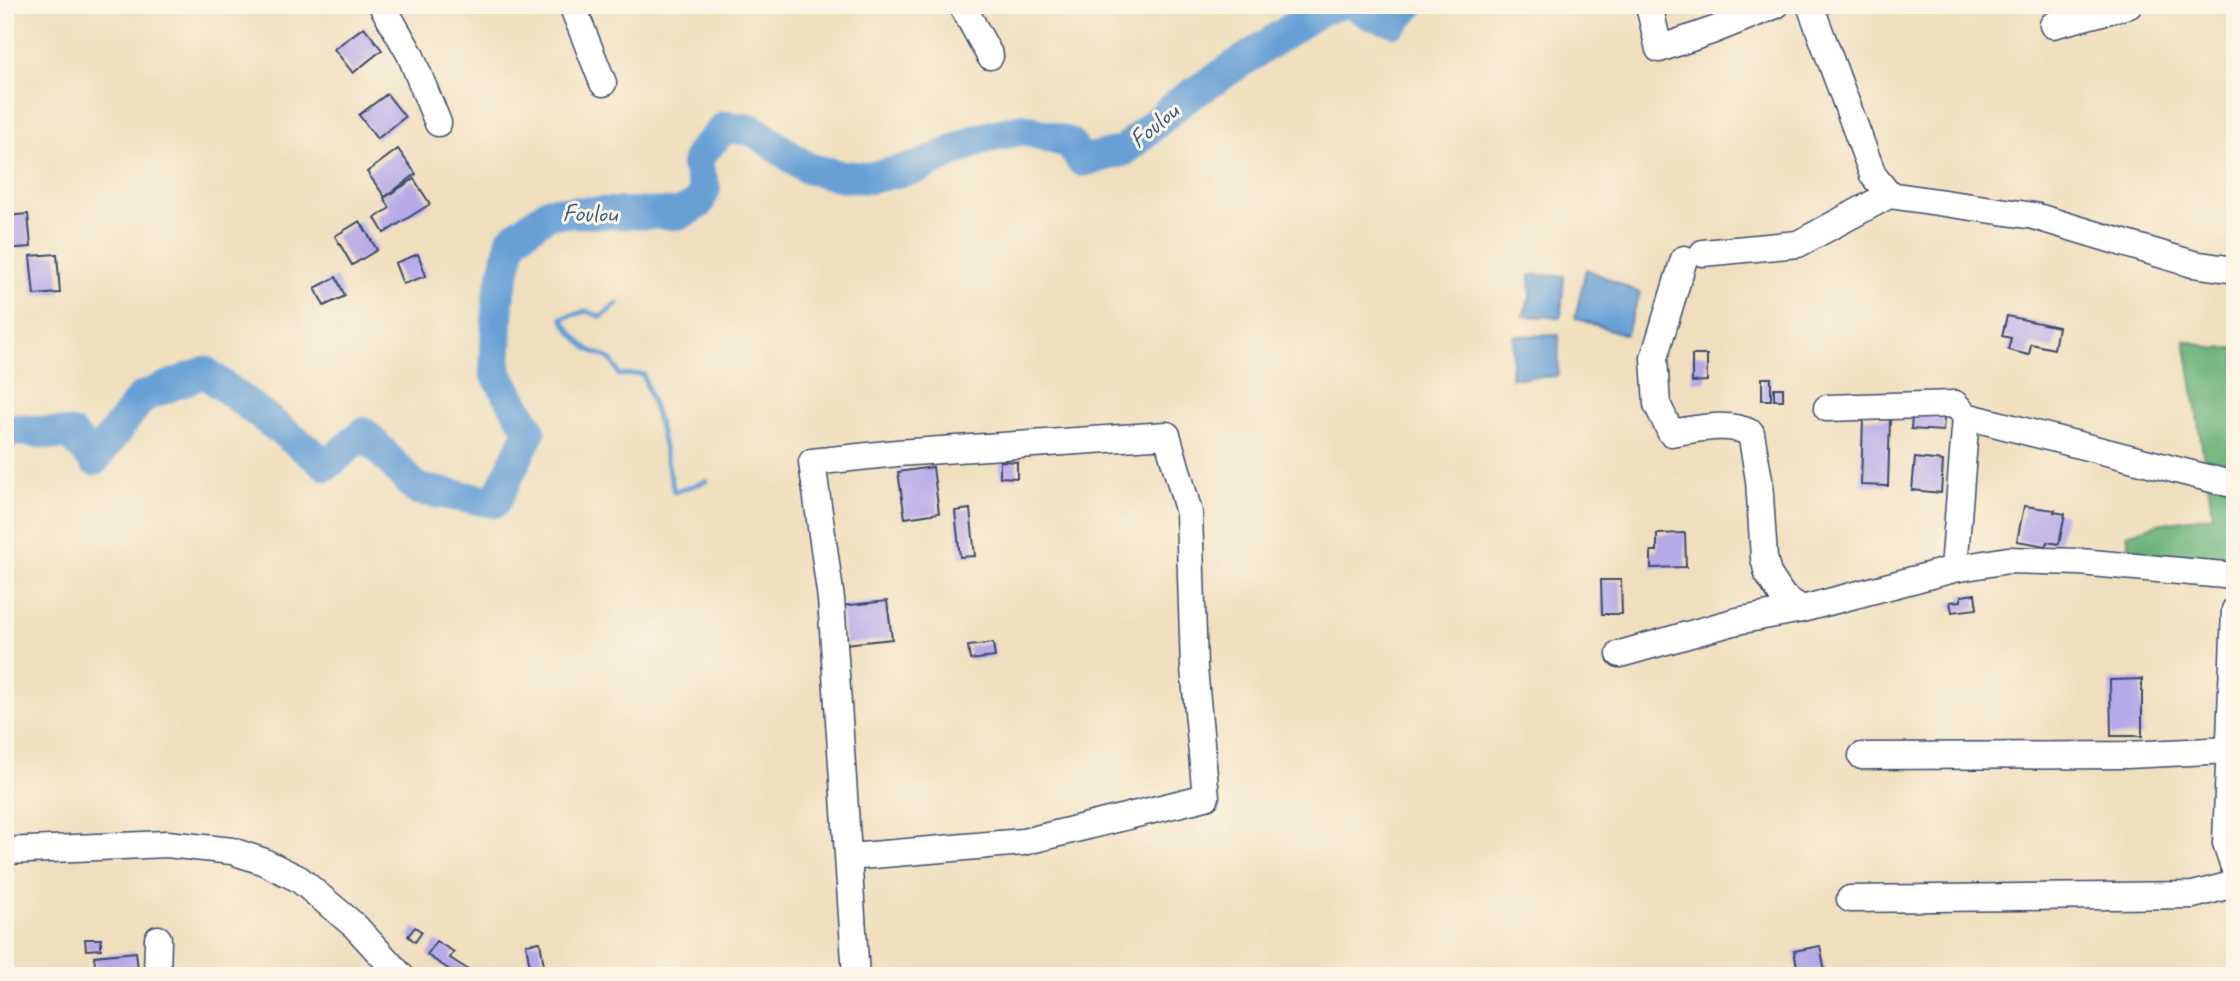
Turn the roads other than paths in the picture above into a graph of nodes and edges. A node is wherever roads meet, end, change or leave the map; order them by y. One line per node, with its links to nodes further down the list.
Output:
1 (382, 5): 11 (street)
2 (572, 5): 10 (street)
3 (962, 5): 9 (street)
4 (1649, 5): 5 (street)
5 (1776, 5)
6 (1810, 5): 12 (street)
7 (2129, 5): 8 (street)
8 (2053, 25)
9 (990, 56)
10 (603, 83)
11 (438, 123)
12 (1889, 195): 13 (street); 19 (street)
13 (2235, 270)
14 (1826, 408): 15 (street)
15 (1966, 416): 16 (street); 17 (street)
16 (2235, 485)
17 (1954, 569): 18 (street); 19 (street)
18 (2231, 576): 20 (street)
19 (1802, 609): 21 (street)
20 (2235, 609): 22 (street)
21 (1620, 654)
22 (2232, 741): 23 (street); 26 (street)
23 (1862, 756)
24 (5, 851): 31 (street)
25 (849, 857): 25 (street); 32 (street)
26 (2235, 870)
27 (2235, 884): 28 (street)
28 (1850, 899)
29 (158, 939): 30 (street)
30 (157, 976)
31 (401, 976)
32 (856, 976)

